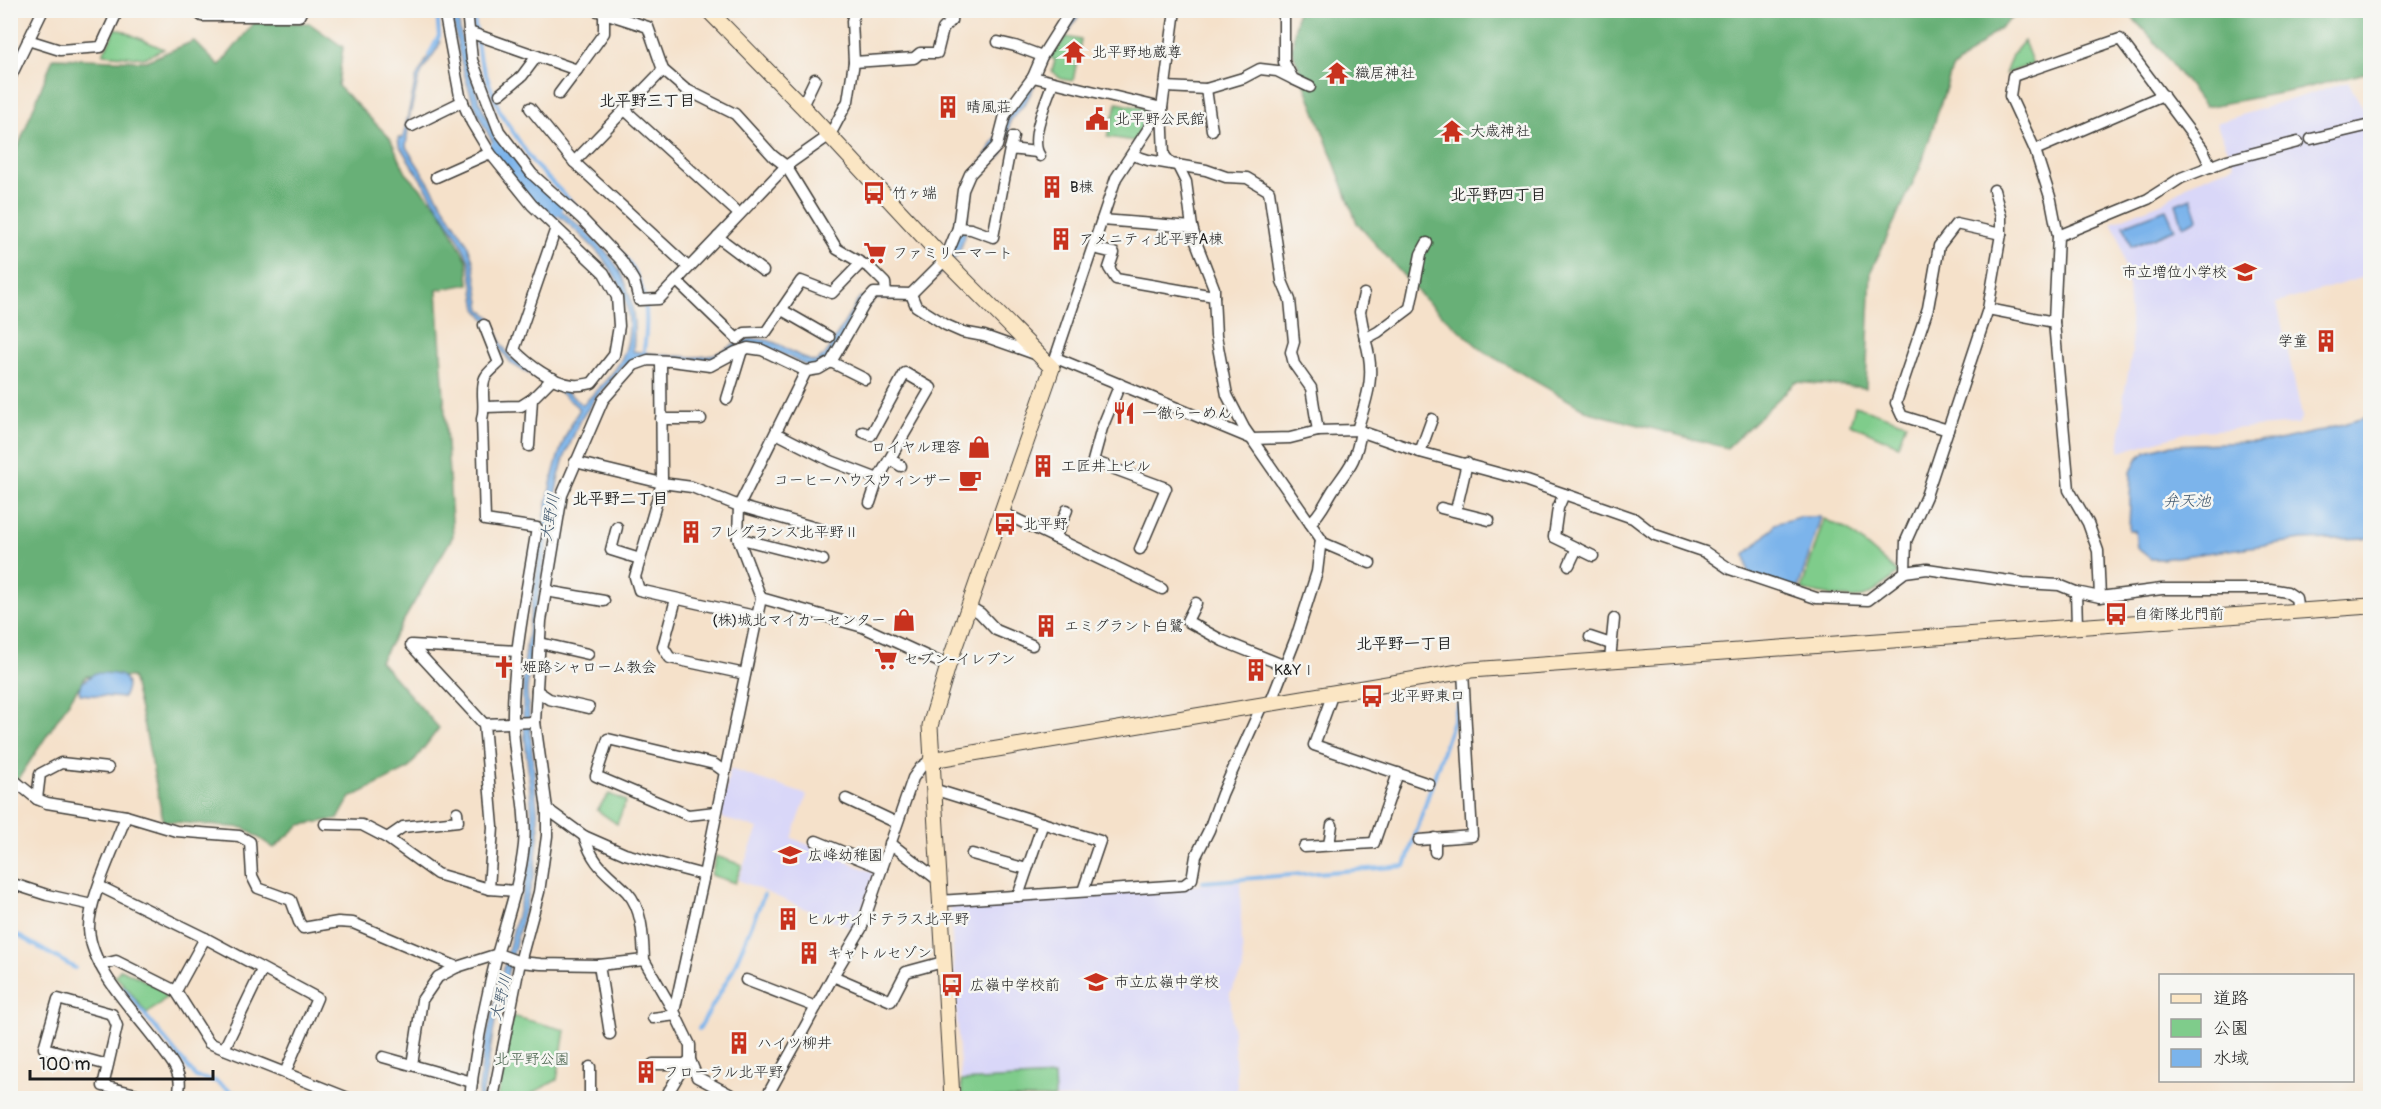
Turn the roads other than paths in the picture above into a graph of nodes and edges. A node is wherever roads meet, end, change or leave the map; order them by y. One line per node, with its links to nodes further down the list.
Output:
1 (43, 10): 15 (street)
2 (118, 10): 15 (street)
3 (195, 10): 4 (street)
4 (302, 10)
5 (444, 10): 32 (street)
6 (467, 10): 14 (street)
7 (708, 10): 33 (street)
8 (855, 10): 19 (street)
9 (952, 10): 19 (street)
10 (1071, 10): 18 (street)
11 (1175, 10): 26 (street)
12 (1284, 10): 24 (street)
13 (601, 11): 20 (street); 21 (street)
14 (469, 32): 17 (street); 68 (street)
15 (28, 40): 22 (street)
16 (998, 42): 18 (street)
17 (537, 56): 20 (street); 29 (street)
18 (1042, 56): 25 (street)
19 (854, 62): 40 (street)
20 (577, 70): 30 (street)
21 (663, 70): 36 (street); 50 (street)
22 (10, 78)
23 (815, 79): 33 (street)
24 (1293, 79): 27 (street); 28 (street)
25 (1043, 80): 35 (street); 44 (street); 58 (street)
26 (1165, 87): 28 (street); 35 (street)
27 (1310, 87)
28 (1206, 89): 39 (street)
29 (500, 94)
30 (559, 94)
31 (2163, 95): 45 (street); 45 (street); 51 (street)
32 (463, 101): 38 (street); 46 (street)
33 (802, 106): 40 (street)
34 (530, 108): 48 (street)
35 (1162, 108): 47 (street); 49 (street)
36 (625, 110): 48 (street); 54 (street)
37 (2370, 125): 42 (street)
38 (412, 126)
39 (1212, 129)
40 (830, 135): 50 (street); 65 (street)
41 (1013, 137): 44 (street)
42 (2311, 139)
43 (2298, 142): 51 (street)
44 (1010, 149): 58 (street)
45 (2035, 150): 60 (street)
46 (490, 153): 52 (street); 57 (street)
47 (1132, 155): 49 (street); 55 (street)
48 (574, 162): 66 (street)
49 (1174, 165): 56 (street); 97 (street)
50 (786, 166): 54 (street); 64 (street)
51 (2211, 167): 60 (street)
52 (436, 177)
53 (1994, 190): 59 (street)
54 (739, 214): 61 (street)
55 (1102, 220): 56 (street); 63 (street)
56 (1192, 227): 72 (street)
57 (556, 228): 86 (street); 87 (street)
58 (958, 228): 65 (street)
59 (2001, 234): 73 (street); 96 (street)
60 (2058, 236): 75 (street)
61 (718, 237): 66 (street); 67 (street)
62 (1427, 243): 78 (street)
63 (1093, 248): 72 (street); 83 (street)
64 (861, 263): 69 (street); 74 (street)
65 (949, 263): 70 (street); 80 (street)
66 (688, 267): 68 (street)
67 (763, 271)
68 (677, 281): 74 (street)
69 (886, 293): 70 (street); 82 (street)
70 (911, 294): 80 (street)
71 (1364, 294): 78 (street)
72 (1214, 296): 101 (street)
73 (1988, 309): 75 (street); 96 (street)
74 (782, 310): 77 (street)
75 (2054, 322): 135 (street)
76 (484, 325): 92 (street)
77 (829, 337)
78 (1365, 339): 98 (street)
79 (742, 350): 81 (street); 84 (street); 90 (street)
80 (1039, 356): 83 (street)
81 (661, 361): 91 (street); 93 (street)
82 (831, 362): 84 (street); 85 (street)
83 (1054, 363): 88 (street); 116 (street)
84 (807, 371): 100 (street)
85 (866, 380)
86 (550, 382): 87 (street); 89 (street)
87 (592, 383): 91 (street)
88 (1120, 384): 101 (street); 125 (street)
89 (532, 399): 92 (street); 102 (street)
90 (727, 399)
91 (603, 400): 105 (street)
92 (486, 407): 150 (street)
93 (661, 419): 94 (street); 109 (street)
94 (701, 419)
95 (1432, 419): 103 (street)
96 (1948, 430): 131 (street)
97 (1318, 431): 98 (street); 101 (street)
98 (1359, 431): 103 (street); 118 (street)
99 (863, 432): 104 (street)
100 (776, 433): 108 (street); 112 (street)
101 (1252, 439): 118 (street)
102 (529, 446)
103 (1420, 452): 106 (street)
104 (890, 459): 107 (street); 108 (street)
105 (575, 462): 109 (street); 133 (street)
106 (1467, 463): 110 (street); 115 (street)
107 (902, 466)
108 (878, 478): 111 (street)
109 (662, 483): 112 (street); 127 (street)
110 (1564, 494): 124 (street); 131 (street)
111 (870, 503)
112 (739, 506): 120 (street); 121 (street)
113 (1441, 507): 115 (street)
114 (1067, 510): 122 (street)
115 (1456, 510): 117 (street)
116 (1001, 512): 122 (street); 140 (street)
117 (1489, 520)
118 (1310, 523): 123 (street)
119 (613, 529): 127 (street)
120 (823, 530)
121 (738, 538): 128 (street); 136 (street)
122 (1055, 538): 132 (street)
123 (1321, 542): 129 (street); 154 (street)
124 (1577, 548): 126 (street); 130 (street)
125 (1140, 549)
126 (1593, 556)
127 (639, 559): 137 (street)
128 (823, 560)
129 (1370, 563)
130 (1569, 565)
131 (1905, 572): 134 (street)
132 (1162, 589)
133 (546, 591): 138 (street); 147 (street)
134 (2076, 592): 135 (street); 145 (street)
135 (2100, 597): 142 (street)
136 (761, 598): 143 (street); 153 (street)
137 (676, 599): 143 (street); 156 (street)
138 (604, 601)
139 (1196, 603): 154 (street)
140 (968, 606): 149 (street); 153 (street)
141 (2370, 606): 142 (street)
142 (2298, 611): 145 (street)
143 (759, 617): 156 (street)
144 (1614, 619): 148 (street)
145 (2077, 626): 152 (street)
146 (1590, 637): 148 (street)
147 (540, 643): 151 (street); 157 (street)
148 (1611, 644): 152 (street)
149 (1032, 645)
150 (517, 651): 162 (street); 163 (street)
151 (588, 654)
152 (1610, 660): 155 (street)
153 (948, 666): 164 (street)
154 (1285, 666): 159 (street)
155 (1463, 671): 158 (street); 183 (street)
156 (745, 674): 166 (street)
157 (537, 691): 160 (street); 161 (street)
158 (1333, 693): 159 (street); 167 (street)
159 (1266, 705): 164 (street); 199 (street)
160 (589, 708)
161 (536, 722): 162 (street); 173 (street)
162 (512, 723): 163 (street); 198 (street)
163 (484, 724): 197 (street)
164 (931, 759): 170 (street); 177 (street)
165 (108, 768): 171 (street)
166 (725, 772): 175 (street); 175 (street)
167 (1398, 773): 169 (street); 187 (street)
168 (10, 777): 171 (street)
169 (1430, 784)
170 (933, 789): 178 (street); 194 (street)
171 (37, 799): 176 (street)
172 (846, 799): 177 (street)
173 (547, 809): 181 (street); 206 (street)
174 (457, 812): 182 (street)
175 (716, 812): 193 (street)
176 (126, 816): 196 (street); 210 (street)
177 (897, 823): 186 (street)
178 (1043, 823): 192 (street); 199 (street)
179 (325, 824): 182 (street)
180 (1332, 825): 187 (street)
181 (584, 836): 193 (street); 205 (street)
182 (387, 838): 197 (street)
183 (1435, 838): 184 (street); 189 (street)
184 (1419, 840)
185 (816, 841): 191 (street)
186 (890, 843): 191 (street); 194 (street)
187 (1329, 845): 188 (street)
188 (1304, 847)
189 (1435, 852)
190 (972, 854): 192 (street)
191 (882, 868): 212 (street)
192 (1027, 869): 200 (street)
193 (704, 875): 216 (street)
194 (938, 880): 201 (street)
195 (10, 883): 202 (street)
196 (99, 885): 202 (street); 203 (street)
197 (489, 889): 198 (street)
198 (516, 891): 204 (street)
199 (1083, 891): 200 (street)
200 (1018, 896): 201 (street)
201 (939, 901): 207 (street)
202 (92, 905): 208 (street)
203 (205, 938): 211 (street); 214 (street)
204 (498, 954): 206 (street); 210 (street); 227 (street)
205 (644, 960): 209 (street); 216 (street)
206 (520, 962): 209 (street); 232 (street)
207 (943, 962): 212 (street); 237 (street)
208 (100, 964): 214 (street); 229 (street)
209 (599, 965): 218 (street)
210 (457, 967): 224 (street)
211 (262, 970): 219 (street); 226 (street)
212 (833, 976): 215 (street)
213 (746, 980): 215 (street)
214 (176, 991): 219 (street)
215 (816, 1007): 236 (street)
216 (675, 1013): 217 (street); 221 (street)
217 (653, 1018)
218 (610, 1034)
219 (224, 1049): 226 (street)
220 (383, 1057): 224 (street)
221 (688, 1062): 222 (street); 234 (street); 235 (street)
222 (653, 1064)
223 (108, 1065): 228 (street)
224 (412, 1065): 227 (street)
225 (590, 1067): 233 (street)
226 (285, 1073): 230 (street)
227 (472, 1082): 231 (street)
228 (153, 1098)
229 (177, 1098)
230 (348, 1098)
231 (470, 1098)
232 (493, 1098)
233 (590, 1098)
234 (665, 1098)
235 (737, 1098)
236 (766, 1098)
237 (952, 1098)

